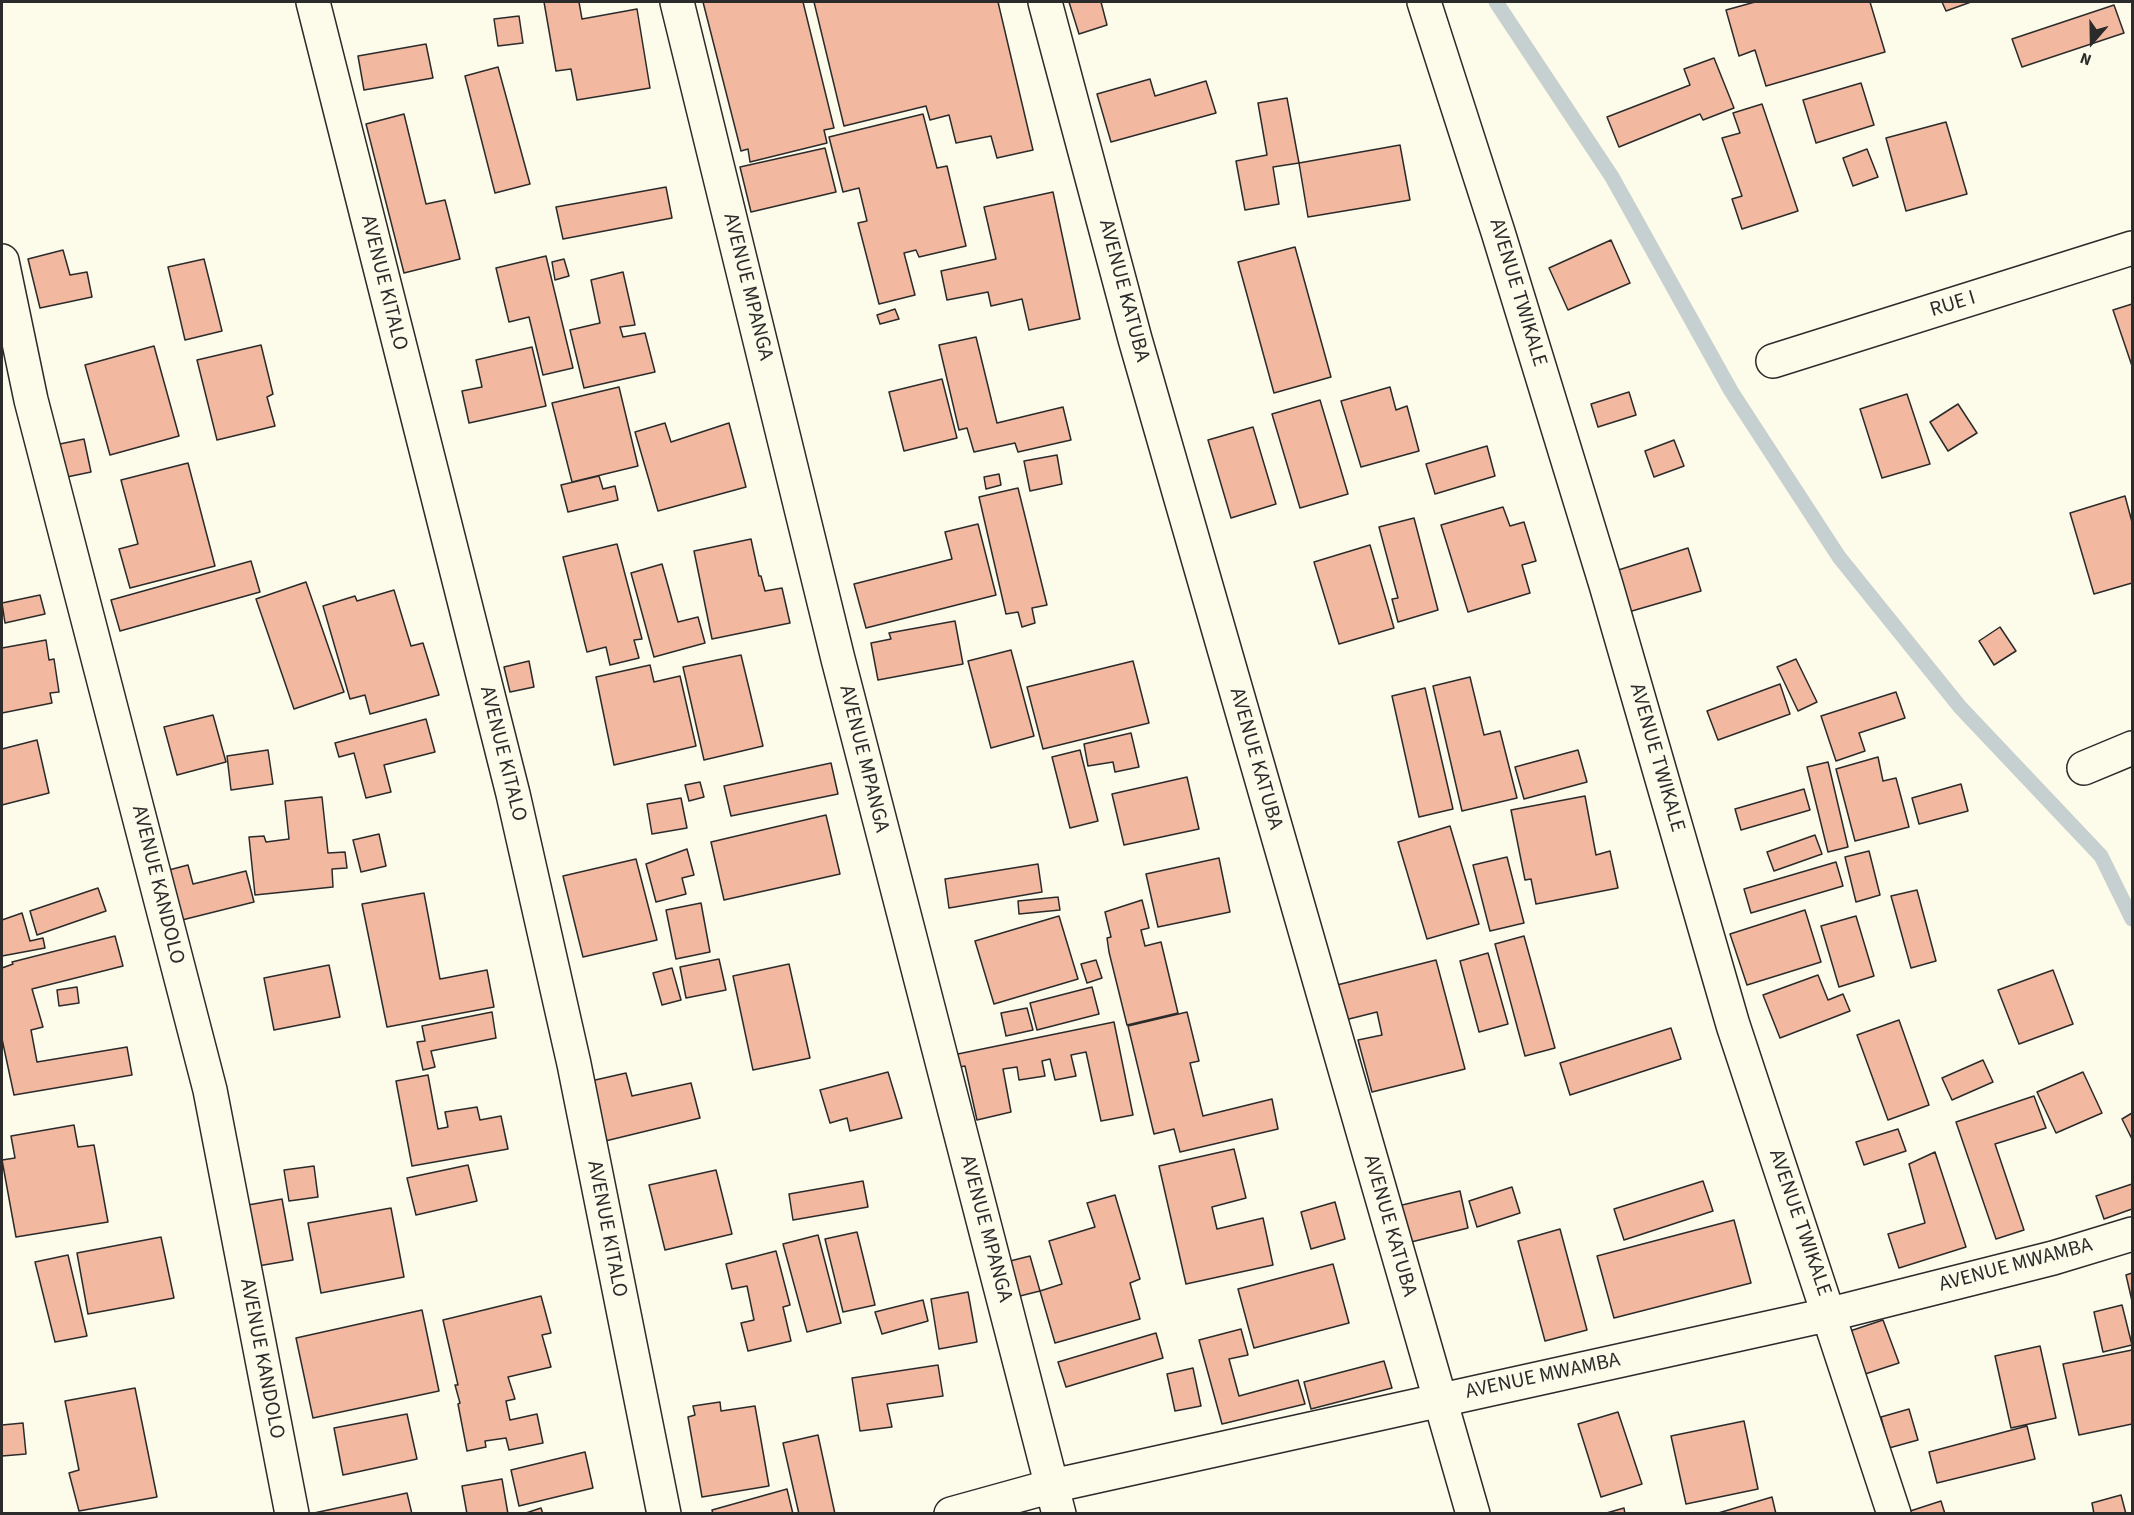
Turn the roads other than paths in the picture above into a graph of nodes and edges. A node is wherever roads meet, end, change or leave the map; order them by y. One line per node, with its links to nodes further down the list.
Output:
1 (313, 2): 15 (street, AVENUE KITALO)
2 (677, 2): 13 (street, AVENUE MPANGA)
3 (1045, 2): 12 (street, AVENUE KATUBA)
4 (1424, 2): 11 (street, AVENUE TWIKALE)
5 (2133, 249): 7 (street, RUE I)
6 (2, 261): 14 (street, AVENUE KANDOLO)
7 (1773, 361)
8 (2133, 748): 9 (street)
9 (2084, 768)
10 (2133, 1234): 11 (street, AVENUE MWAMBA)
11 (1831, 1314): 12 (street, AVENUE MWAMBA); 18 (street, AVENUE TWIKALE)
12 (1439, 1400): 13 (street, AVENUE MWAMBA); 17 (street, AVENUE KATUBA)
13 (1055, 1500): 16 (street, AVENUE MWAMBA)
14 (292, 1514)
15 (664, 1514)
16 (951, 1514)
17 (1473, 1514)
18 (1894, 1514)

